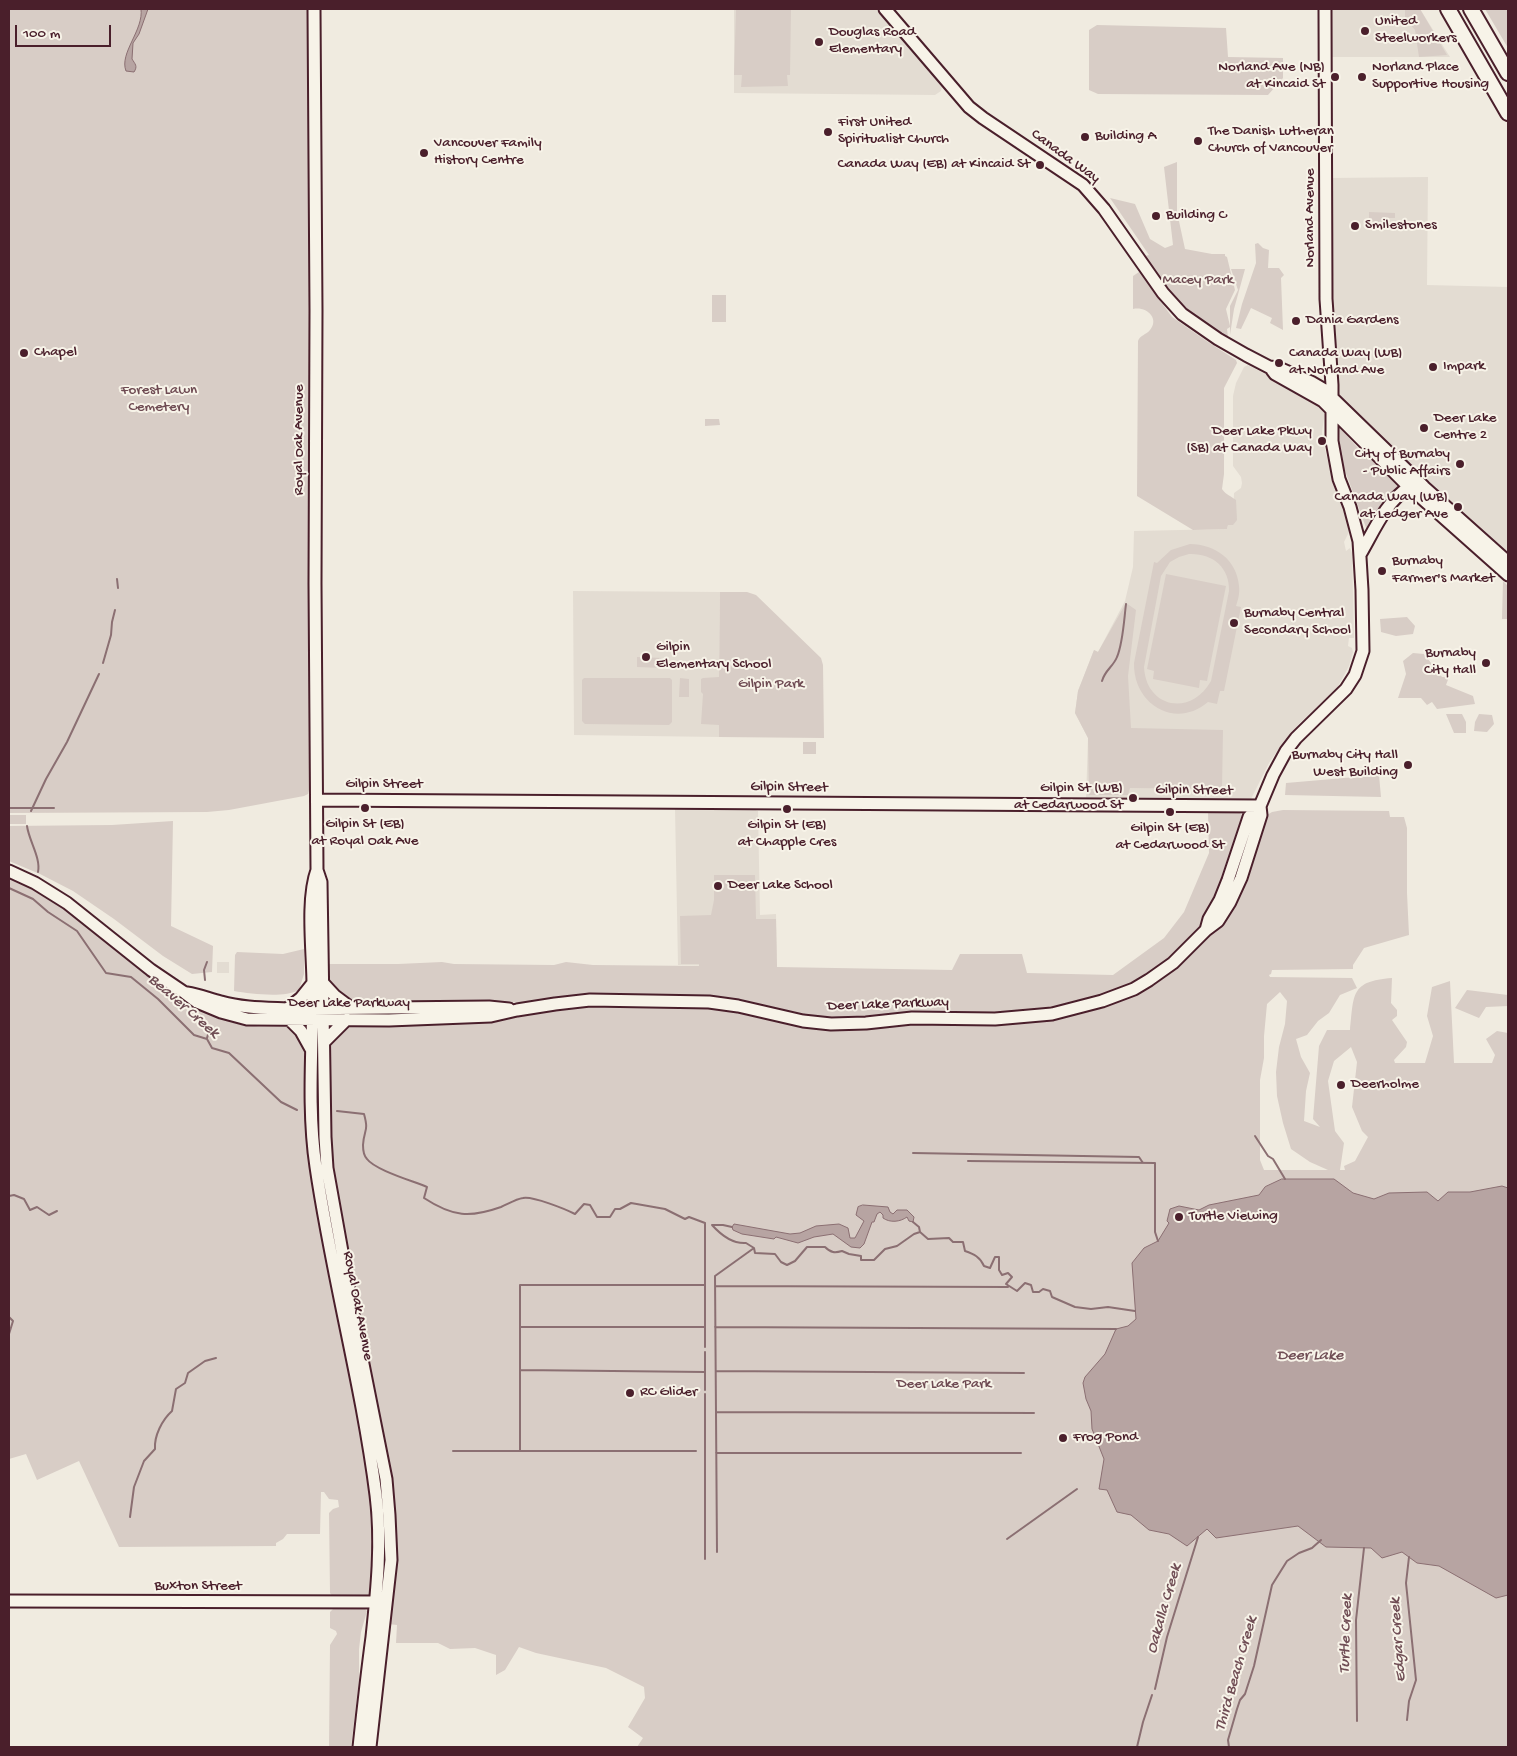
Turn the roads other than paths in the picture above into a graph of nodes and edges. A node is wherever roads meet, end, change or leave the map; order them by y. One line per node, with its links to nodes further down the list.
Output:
1 (314, 9): 19 (main road, Royal Oak Avenue)
2 (885, 9): 7 (main road, Canada Way)
3 (897, 9): 7 (main road)
4 (1325, 9): 11 (main road, Norland Avenue)
5 (1448, 9): 9 (highway)
6 (1471, 9): 8 (highway)
7 (900, 27): 10 (main road, Canada Way)
8 (1508, 73)
9 (1508, 113)
10 (1269, 367): 12 (main road, Canada Way); 14 (main road, Canada Way)
11 (1331, 371): 12 (main road); 13 (main road, Norland Avenue)
12 (1311, 382): 13 (main road, Canada Way)
13 (1332, 397): 14 (main road, Deer Lake Parkway); 17 (main road, Canada Way)
14 (1332, 410): 15 (main road, Canada Way); 16 (main road, Deer Lake Parkway)
15 (1409, 486): 16 (main road); 18 (main road, Canada Way)
16 (1361, 553): 20 (main road, Deer Lake Parkway)
17 (1508, 562)
18 (1508, 575)
19 (317, 800): 20 (main road, Gilpin Street); 22 (main road, Royal Oak Avenue)
20 (1260, 806): 25 (main road, Deer Lake Parkway)
21 (9, 871): 23 (main road, Deer Lake Parkway)
22 (318, 983): 23 (main road); 24 (main road, Royal Oak Avenue); 25 (main road)
23 (288, 1014): 24 (main road, Deer Lake Parkway); 27 (main road)
24 (318, 1014): 25 (main road, Deer Lake Parkway); 26 (main road, Royal Oak Avenue); 27 (main road, Royal Oak Avenue)
25 (349, 1014): 26 (main road)
26 (324, 1042): 28 (main road, Royal Oak Avenue)
27 (311, 1049): 28 (main road, Royal Oak Avenue)
28 (350, 1325): 30 (main road, Royal Oak Avenue)
29 (9, 1602): 30 (main road, Buxton Street)
30 (381, 1602): 31 (main road, Royal Oak Avenue); 32 (main road, Royal Oak Avenue)
31 (359, 1747)
32 (370, 1747)

